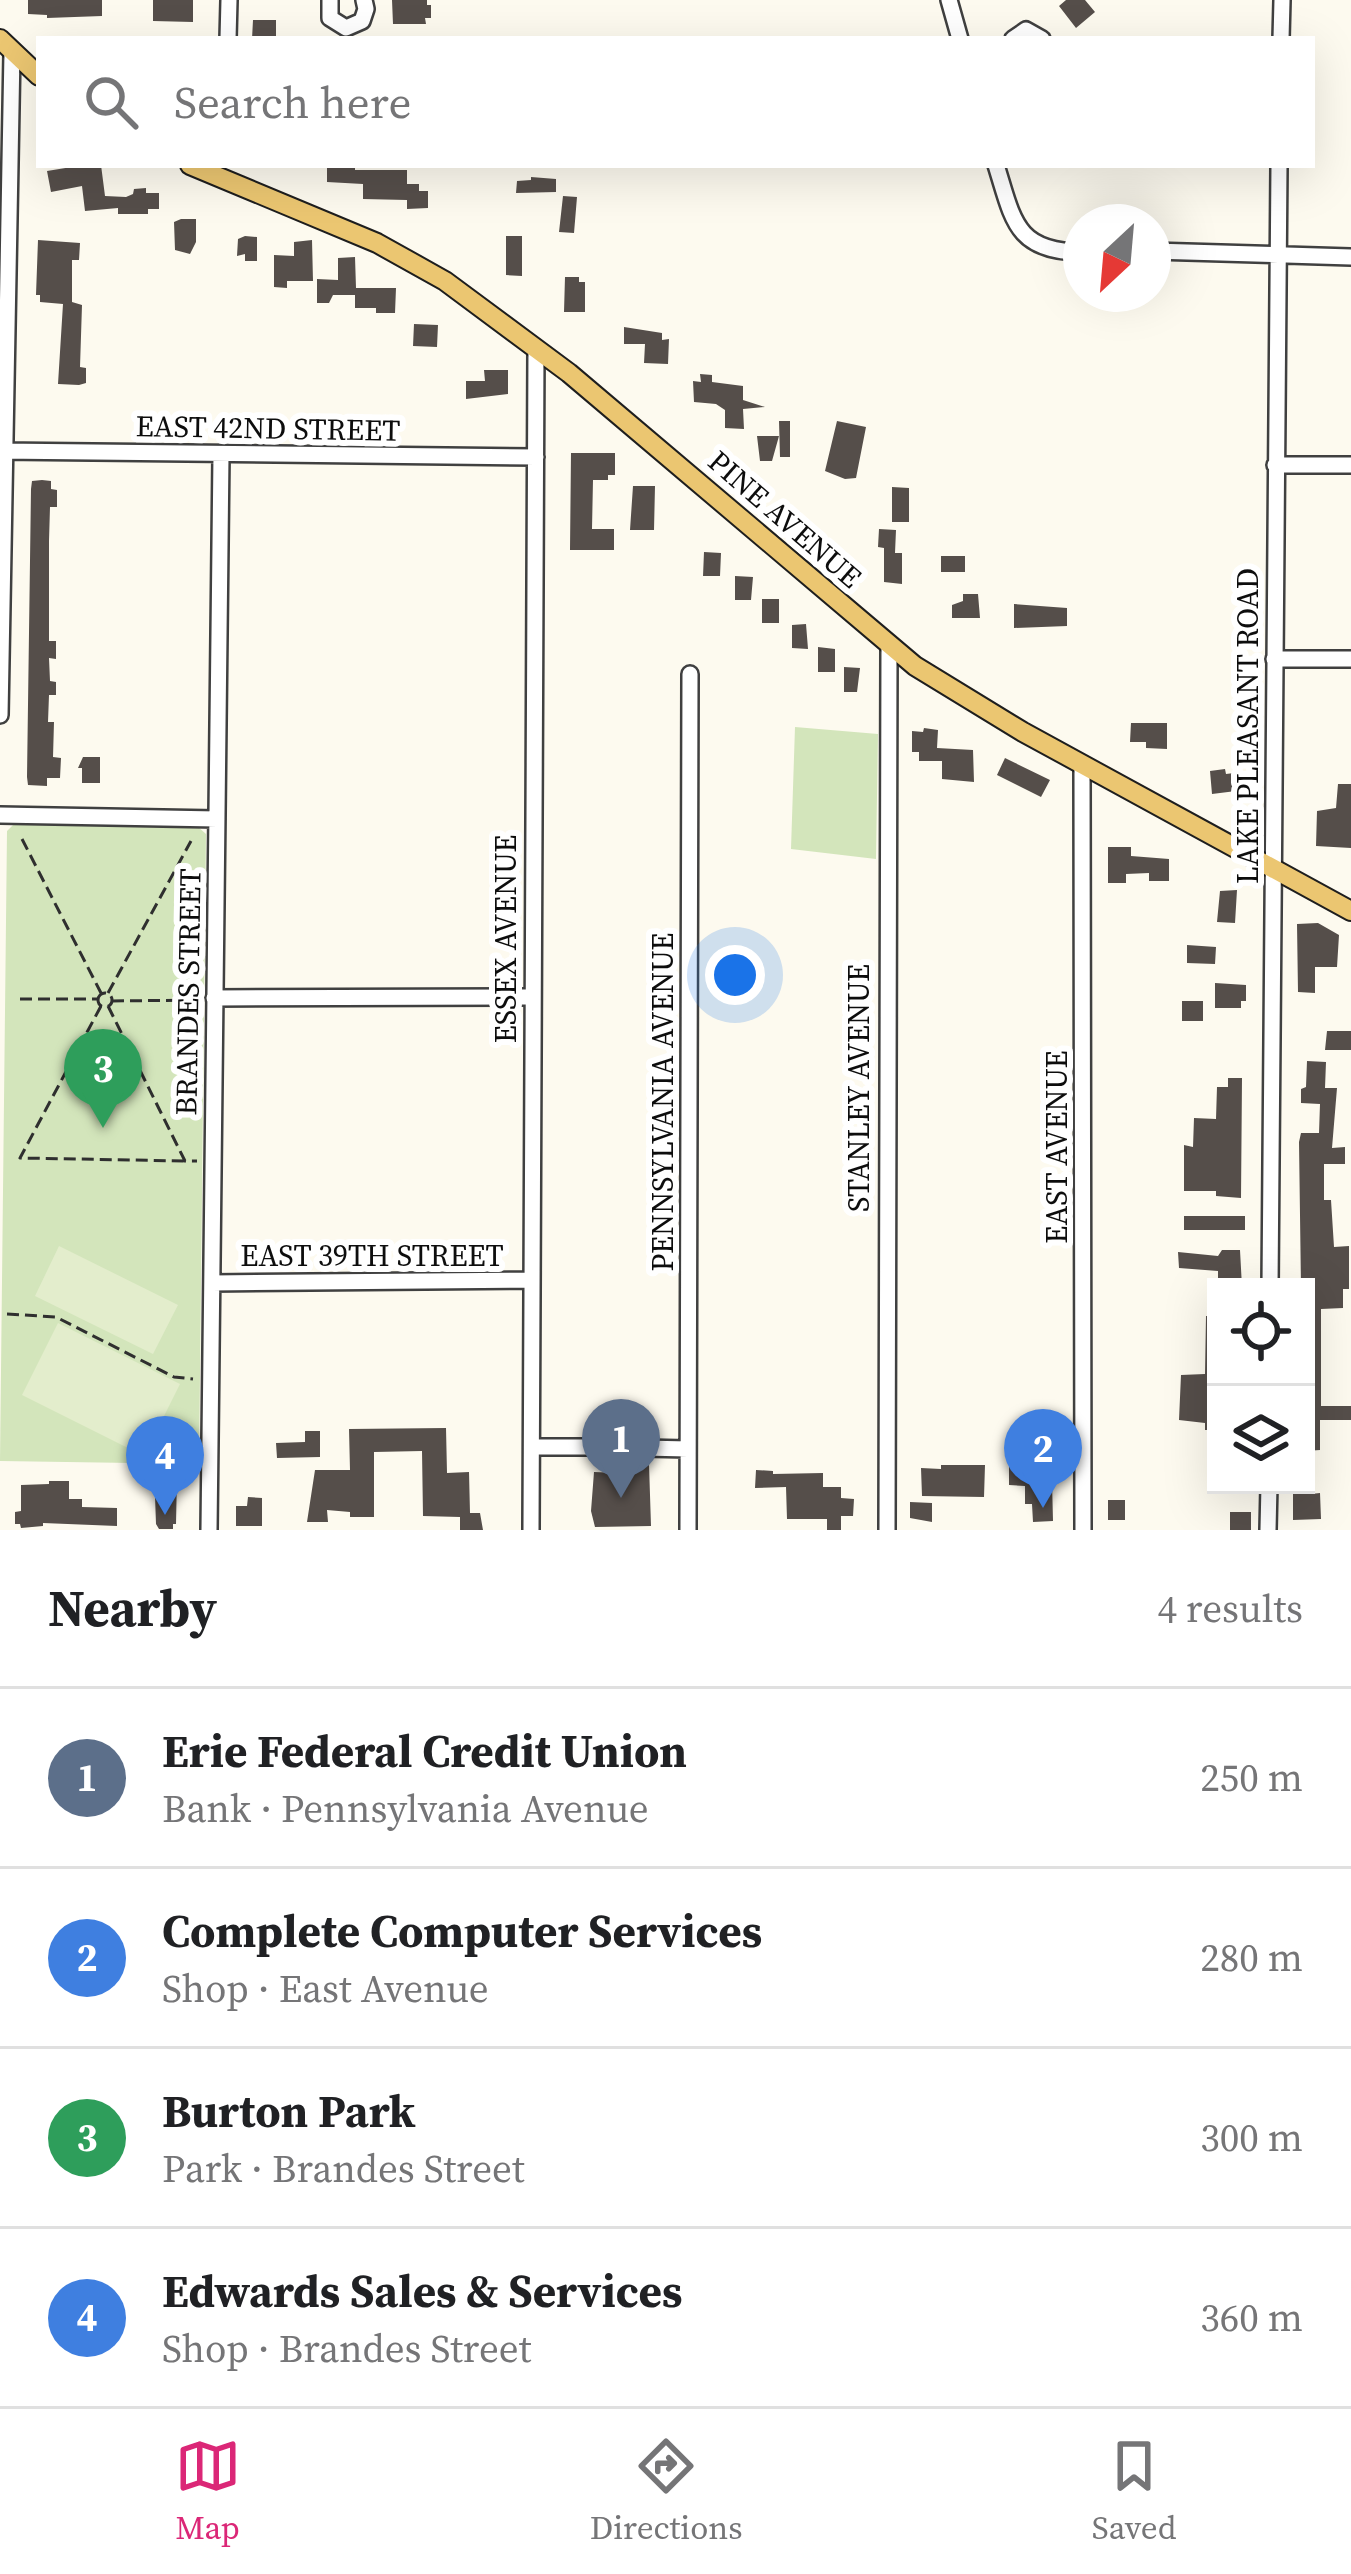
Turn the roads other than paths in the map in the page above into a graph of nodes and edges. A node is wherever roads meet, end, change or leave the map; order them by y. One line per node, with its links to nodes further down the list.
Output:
1 (229, 0): 6 (street)
2 (330, 0): 3 (street)
3 (364, 0)
4 (949, 0): 7 (street)
5 (1282, 0): 8 (street)
6 (228, 36)
7 (959, 36)
8 (1281, 36)
9 (6, 45): 10 (main road); 11 (street)
10 (36, 73)
11 (5, 118): 20 (street)
12 (997, 168): 16 (street)
13 (1279, 168): 17 (street, LAKE PLEASANT ROAD)
14 (225, 172): 19 (main road, PINE AVENUE)
15 (1171, 251): 17 (street)
16 (1063, 252)
17 (1278, 254): 18 (street); 24 (street, LAKE PLEASANT ROAD)
18 (1351, 257)
19 (536, 348): 22 (street, ESSEX AVENUE); 25 (main road, PINE AVENUE)
20 (2, 451): 21 (street, EAST 42ND STREET); 29 (street)
21 (221, 455): 22 (street, EAST 42ND STREET); 32 (street, BRANDES STREET)
22 (536, 457): 35 (street, ESSEX AVENUE)
23 (1351, 465): 24 (street)
24 (1276, 466): 26 (street, LAKE PLEASANT ROAD)
25 (889, 646): 30 (main road, PINE AVENUE); 46 (street, STANLEY AVENUE)
26 (1274, 659): 27 (street); 33 (street, LAKE PLEASANT ROAD)
27 (1351, 659)
28 (690, 674): 41 (street, PENNSYLVANIA AVENUE)
29 (0, 715)
30 (1082, 764): 33 (main road, PINE AVENUE); 47 (street, EAST AVENUE)
31 (0, 815): 32 (street)
32 (217, 819): 36 (street, BRANDES STREET)
33 (1274, 869): 34 (main road, PINE AVENUE); 37 (street, LAKE PLEASANT ROAD)
34 (1351, 911)
35 (531, 997): 36 (street); 38 (street, ESSEX AVENUE)
36 (209, 999): 39 (street, BRANDES STREET)
37 (1270, 1278)
38 (532, 1280): 39 (street, EAST 39TH STREET); 40 (street, ESSEX AVENUE)
39 (212, 1283): 43 (street, BRANDES STREET)
40 (532, 1448): 41 (street); 44 (street, ESSEX AVENUE)
41 (688, 1449): 45 (street, PENNSYLVANIA AVENUE)
42 (1268, 1494): 48 (street)
43 (209, 1530)
44 (531, 1530)
45 (688, 1530)
46 (887, 1530)
47 (1083, 1530)
48 (1268, 1530)

